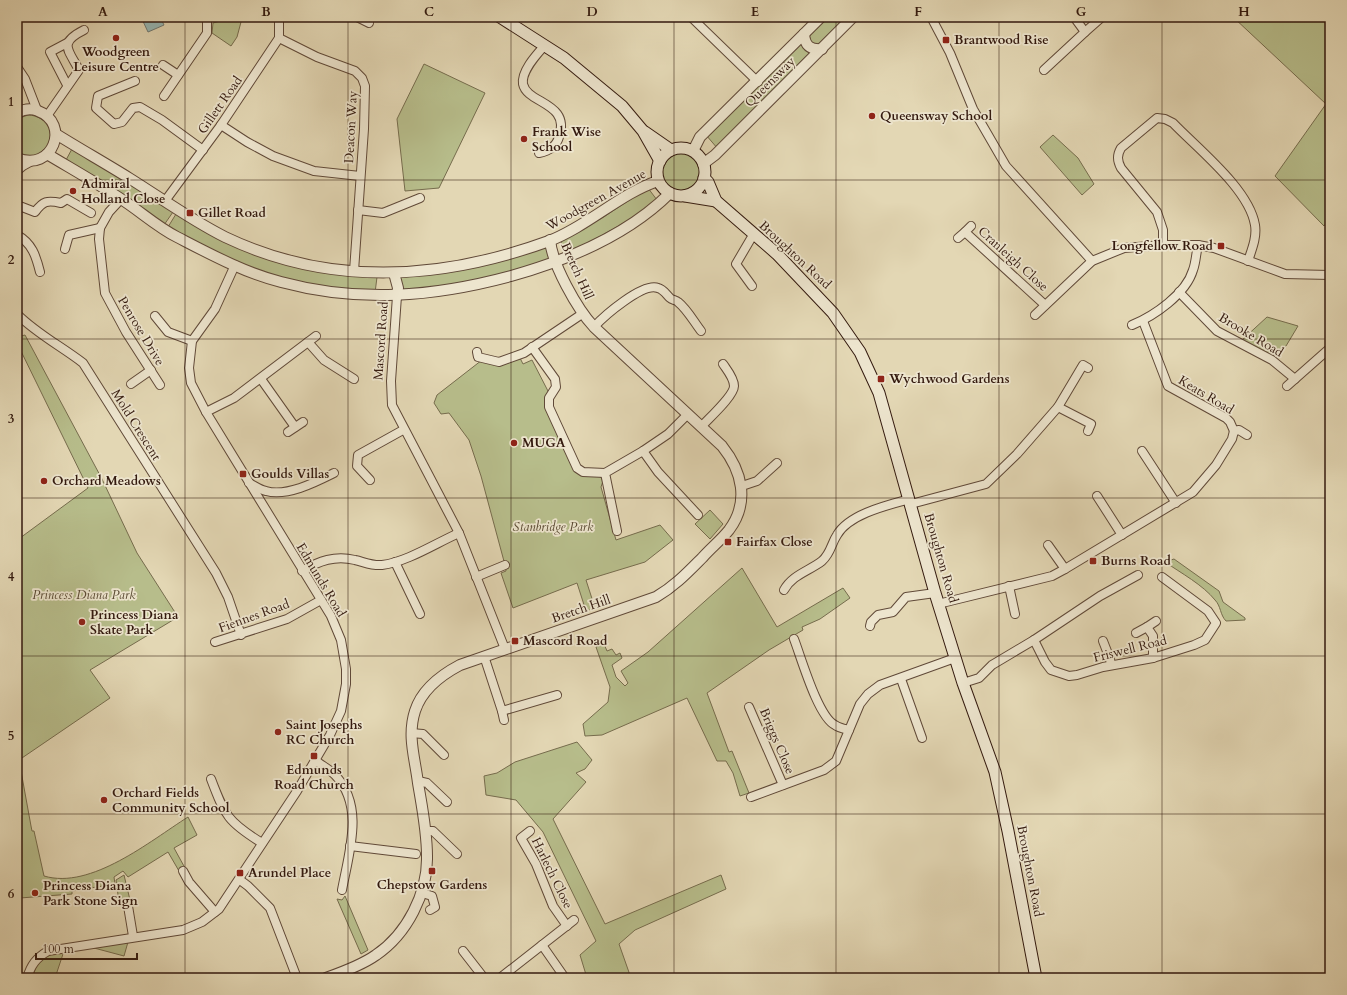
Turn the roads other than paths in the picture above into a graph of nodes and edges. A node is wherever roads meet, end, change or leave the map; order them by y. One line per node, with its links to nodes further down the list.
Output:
1 (207, 17): 22 (street)
2 (279, 17): 15 (street)
3 (357, 17): 11 (street)
4 (500, 17): 17 (main road)
5 (691, 17): 24 (street)
6 (853, 17): 18 (street, Queensway)
7 (931, 17): 64 (street)
8 (1074, 17): 13 (street)
9 (1102, 17): 13 (street)
10 (817, 18): 14 (street, Queensway)
11 (369, 23)
12 (84, 30): 16 (street)
13 (1085, 32): 21 (street)
14 (804, 34): 18 (street); 24 (street, Queensway)
15 (279, 38): 29 (street, Gillett Road); 42 (street, Deacon Way)
16 (67, 43): 25 (street); 25 (street)
17 (545, 45): 30 (main road); 35 (street)
18 (822, 49): 40 (street, Queensway)
19 (163, 65): 22 (street)
20 (17, 67): 27 (street)
21 (1044, 70)
22 (178, 75): 26 (street)
23 (135, 81): 32 (street)
24 (758, 82): 34 (street, Queensway)
25 (67, 85): 28 (street)
26 (164, 96)
27 (24, 111): 28 (street)
28 (47, 116): 31 (street)
29 (221, 125): 32 (street, Gillett Road); 42 (street)
30 (643, 131): 33 (main road); 39 (main road)
31 (56, 134): 36 (street); 49 (street, Woodgreen Avenue)
32 (203, 150): 49 (street, Gillett Road)
33 (671, 150): 34 (main road); 39 (main road)
34 (693, 151): 40 (main road)
35 (539, 153)
36 (47, 154): 38 (street); 48 (street)
37 (17, 158): 38 (street)
38 (32, 161): 41 (street)
39 (660, 161): 44 (main road)
40 (703, 164): 43 (main road)
41 (17, 171)
42 (360, 176): 52 (street, Deacon Way)
43 (704, 178): 46 (main road); 50 (main road)
44 (658, 181): 45 (main road); 60 (street, Woodgreen Avenue)
45 (670, 193): 46 (main road); 66 (street)
46 (685, 196): 50 (main road)
47 (420, 198): 52 (street)
48 (121, 199): 55 (street); 67 (street)
49 (165, 201): 68 (street, Woodgreen Avenue)
50 (716, 201): 58 (main road, Broughton Road)
51 (17, 205): 53 (street)
52 (358, 210): 68 (street, Deacon Way)
53 (91, 213)
54 (971, 226): 56 (street, Cranleigh Close)
55 (100, 228): 63 (street); 92 (street, Penrose Drive)
56 (965, 232): 59 (street, Cranleigh Close); 75 (street, Cranleigh Close)
57 (17, 235): 69 (street)
58 (753, 235): 72 (street); 119 (main road, Broughton Road)
59 (958, 238)
60 (550, 240): 66 (street, Bretch Hill); 70 (street, Woodgreen Avenue)
61 (1163, 245): 62 (street); 64 (street); 65 (street)
62 (1198, 245): 65 (street); 73 (street)
63 (65, 249)
64 (1092, 261): 75 (street)
65 (1248, 261): 71 (street)
66 (556, 262): 74 (street); 77 (street, Bretch Hill)
67 (235, 265): 74 (street); 85 (street, Edmunds Road)
68 (354, 271): 70 (street, Woodgreen Avenue)
69 (40, 272)
70 (394, 273): 74 (street, Mascord Road)
71 (1330, 275)
72 (752, 286)
73 (1179, 292): 80 (street); 93 (street, Brooke Road)
74 (397, 296): 105 (street, Mascord Road)
75 (1045, 305): 78 (street)
76 (17, 314): 144 (street, Mold Crescent)
77 (582, 314): 82 (street, Bretch Hill); 87 (street)
78 (1035, 315)
79 (155, 316): 85 (street)
80 (1143, 321): 81 (street); 107 (street, Keats Road)
81 (1132, 325)
82 (594, 327): 83 (street); 101 (street, Bretch Hill)
83 (701, 331)
84 (316, 336): 86 (street)
85 (192, 341): 100 (street, Edmunds Road)
86 (308, 342): 94 (street); 95 (street)
87 (532, 347): 89 (street); 114 (street)
88 (1330, 348): 93 (street)
89 (477, 357)
90 (723, 364): 104 (street)
91 (1088, 368): 99 (street)
92 (151, 370): 96 (street); 97 (street, Penrose Drive)
93 (1295, 378): 98 (street)
94 (261, 379): 100 (street); 103 (street)
95 (354, 379)
96 (131, 384)
97 (160, 385)
98 (1287, 386)
99 (1058, 407): 106 (street); 119 (street)
100 (206, 412): 116 (street, Edmunds Road)
101 (687, 415): 104 (street, Bretch Hill); 111 (street)
102 (303, 422): 103 (street)
103 (295, 427): 108 (street)
104 (701, 427): 117 (street, Bretch Hill)
105 (403, 430): 115 (street); 123 (street, Mascord Road)
106 (1088, 431)
107 (1234, 431): 109 (street, Keats Road); 120 (street)
108 (288, 432)
109 (1247, 435)
110 (1142, 451): 120 (street)
111 (643, 452): 114 (street); 121 (street)
112 (777, 463): 117 (street)
113 (334, 473): 116 (street)
114 (605, 473): 122 (street)
115 (370, 480)
116 (249, 483): 129 (street, Edmunds Road)
117 (742, 486): 149 (street, Bretch Hill)
118 (1097, 496): 124 (street)
119 (910, 502): 134 (street); 135 (main road, Broughton Road)
120 (1176, 504): 124 (street)
121 (698, 515)
122 (617, 531)
123 (459, 533): 126 (street); 131 (street, Mascord Road)
124 (1122, 535): 128 (street)
125 (1048, 545): 128 (street)
126 (395, 562): 129 (street); 138 (street)
127 (504, 565): 131 (street)
128 (1065, 569): 133 (street)
129 (302, 571): 136 (street, Edmunds Road)
130 (1138, 575): 146 (street)
131 (476, 577): 149 (street, Mascord Road)
132 (1162, 577): 152 (street, Friswell Road)
133 (1009, 586): 137 (street); 139 (street)
134 (784, 590)
135 (935, 592): 137 (main road, Broughton Road); 141 (street)
136 (321, 600): 144 (street, Fiennes Road); 164 (street, Edmunds Road)
137 (938, 604): 151 (main road, Broughton Road)
138 (420, 614)
139 (1015, 614)
140 (1156, 621): 142 (street)
141 (870, 626)
142 (1147, 627): 143 (street); 152 (street)
143 (1136, 633)
144 (241, 635): 148 (street, Fiennes Road)
145 (794, 639): 160 (street)
146 (1034, 640): 153 (street, Friswell Road); 155 (street)
147 (1103, 640): 153 (street)
148 (215, 642)
149 (505, 649): 150 (street, Bretch Hill)
150 (484, 656): 158 (street); 161 (street, Bretch Hill)
151 (955, 658): 154 (street); 155 (main road, Broughton Road)
152 (1153, 658): 153 (street, Friswell Road)
153 (1111, 665)
154 (901, 679): 160 (street); 162 (street)
155 (963, 684): 194 (main road, Broughton Road)
156 (557, 695): 158 (street)
157 (749, 707): 167 (street, Briggs Close)
158 (502, 711): 159 (street)
159 (504, 720)
160 (850, 730): 167 (street)
161 (411, 733): 163 (street); 166 (street, Bretch Hill)
162 (922, 738)
163 (444, 755)
164 (315, 760): 172 (street, Edmunds Road); 173 (street)
165 (211, 779): 172 (street)
166 (418, 781): 169 (street); 170 (street, Bretch Hill)
167 (783, 785): 168 (street)
168 (751, 797)
169 (447, 802)
170 (425, 831): 175 (street); 179 (street, Bretch Hill)
171 (530, 831): 184 (street, Harlech Close)
172 (262, 843): 177 (street, Edmunds Road)
173 (350, 846): 174 (street); 178 (street)
174 (416, 854)
175 (457, 854)
176 (183, 871): 182 (street)
177 (240, 880): 182 (street, Edmunds Road); 190 (street)
178 (342, 890)
179 (422, 893): 181 (street); 188 (street, Bretch Hill)
180 (128, 906): 185 (street)
181 (430, 910)
182 (215, 912): 185 (street, Edmunds Road)
183 (574, 920): 184 (street)
184 (566, 926): 186 (street)
185 (132, 936): 189 (street, Edmunds Road)
186 (542, 945): 192 (street); 193 (street)
187 (463, 951): 191 (street)
188 (332, 977)
189 (27, 978)
190 (297, 978)
191 (484, 978)
192 (500, 978)
193 (565, 978)
194 (1036, 978)

